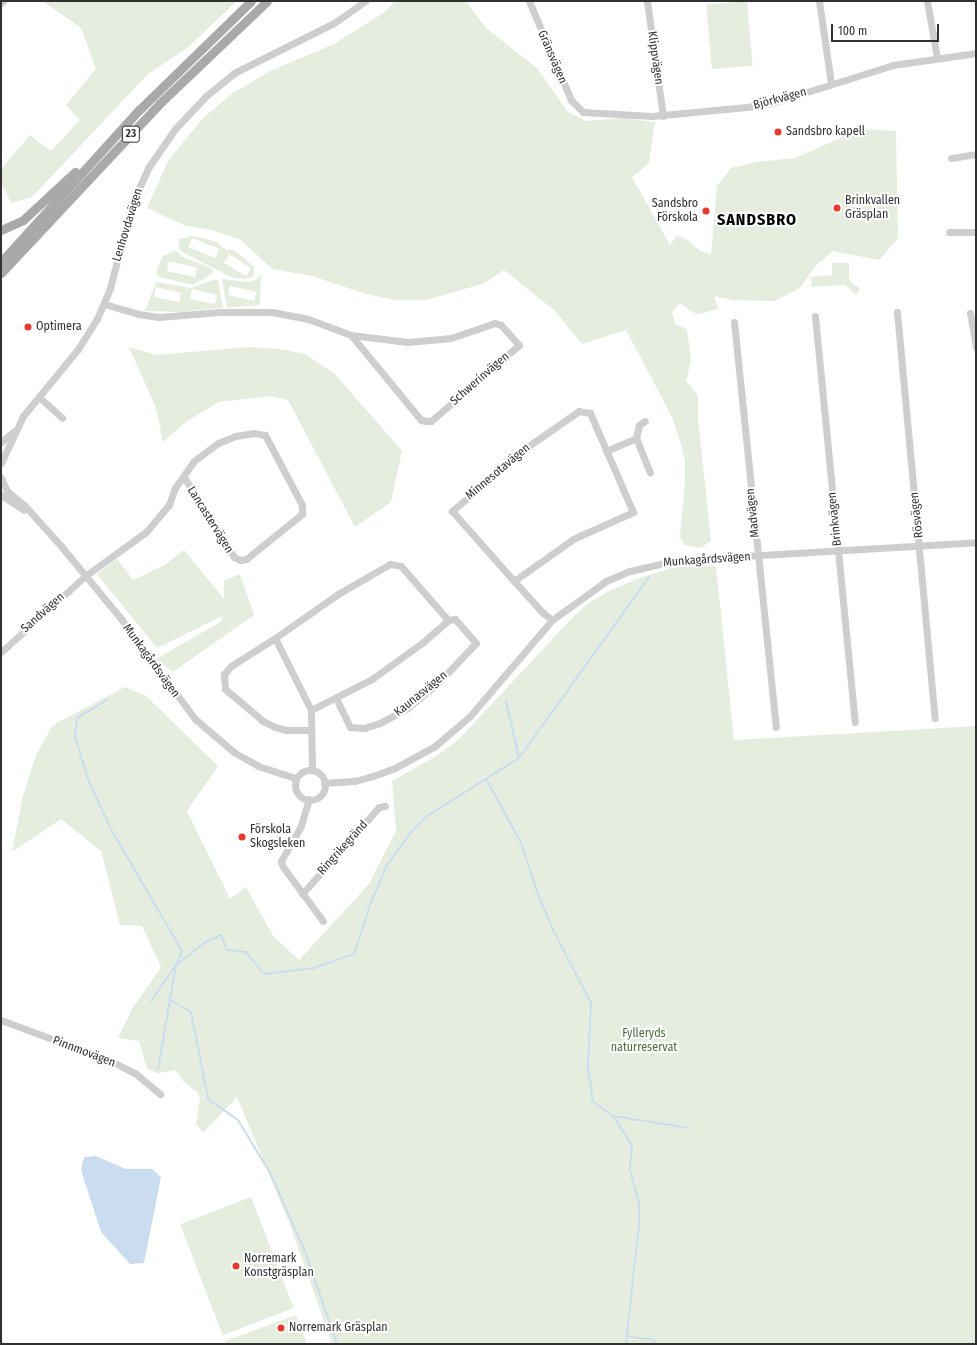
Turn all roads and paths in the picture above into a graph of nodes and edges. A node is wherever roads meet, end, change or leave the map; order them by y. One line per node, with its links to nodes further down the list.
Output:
1 (3, 1): 8 (street)
2 (251, 1): 15 (main road, 23)
3 (267, 1): 22 (main road, 23)
4 (529, 1): 13 (street, Gränsvägen)
5 (647, 1): 14 (street, Klippvägen)
6 (819, 1): 12 (street)
7 (927, 1): 11 (street)
8 (1, 3)
9 (360, 3): 23 (street, Lenhovdavägen)
10 (976, 53): 11 (street, Björkvägen)
11 (937, 58): 12 (street, Björkvägen)
12 (831, 83): 14 (street, Björkvägen)
13 (580, 110): 14 (street, Björkvägen)
14 (663, 116)
15 (108, 143): 18 (main road); 21 (main road, 23)
16 (976, 154): 17 (street)
17 (951, 158)
18 (1, 230)
19 (949, 232): 20 (street)
20 (976, 232)
21 (1, 262)
22 (1, 273)
23 (104, 304): 28 (street, Schwerinvägen); 30 (street, Lenhovdavägen)
24 (897, 312): 44 (street, Rösvägen)
25 (970, 313): 29 (street)
26 (815, 316): 45 (street, Brinkvägen)
27 (734, 322): 46 (street, Madvägen)
28 (351, 335): 28 (street, Schwerinvägen)
29 (976, 346)
30 (39, 397): 31 (street); 33 (street, Lenhovdavägen)
31 (62, 418)
32 (645, 421): 34 (street)
33 (14, 431): 35 (street, Lenhovdavägen); 37 (street, Lenhovdavägen)
34 (636, 438): 36 (street); 38 (street)
35 (1, 442)
36 (606, 451): 48 (street, Minnesotavägen); 48 (street, Minnesotavägen)
37 (1, 463)
38 (650, 472)
39 (184, 477): 39 (street, Lancastervägen); 47 (street, Lancastervägen)
40 (1, 478): 42 (street, Munkagårdsvägen)
41 (1, 495): 42 (street, Munkagårdsvägen)
42 (29, 512): 47 (street, Munkagårdsvägen)
43 (976, 542): 44 (street, Munkagårdsvägen)
44 (920, 545): 45 (street, Munkagårdsvägen); 55 (street, Rösvägen)
45 (838, 550): 46 (street, Munkagårdsvägen); 56 (street, Brinkvägen)
46 (758, 556): 50 (street, Munkagårdsvägen); 57 (street, Madvägen)
47 (84, 576): 52 (street, Sandvägen); 60 (street, Munkagårdsvägen)
48 (514, 581): 50 (street, Minnesotavägen)
49 (448, 620): 51 (street, Kaunasvägen); 53 (street); 53 (street, Kaunasvägen)
50 (552, 620): 61 (street, Munkagårdsvägen)
51 (275, 638): 54 (street); 58 (street, Kaunasvägen)
52 (1, 652)
53 (336, 698): 54 (street)
54 (311, 710): 58 (street)
55 (935, 718)
56 (855, 722)
57 (776, 727)
58 (312, 730): 59 (street)
59 (312, 770): 60 (street); 61 (street)
60 (296, 778): 62 (street)
61 (324, 783): 62 (street)
62 (309, 800): 64 (street)
63 (385, 806): 64 (street, Ringrikegränd)
64 (302, 894): 65 (street)
65 (323, 921)
66 (1, 1020): 67 (street, Pinnmovägen)
67 (160, 1094)

